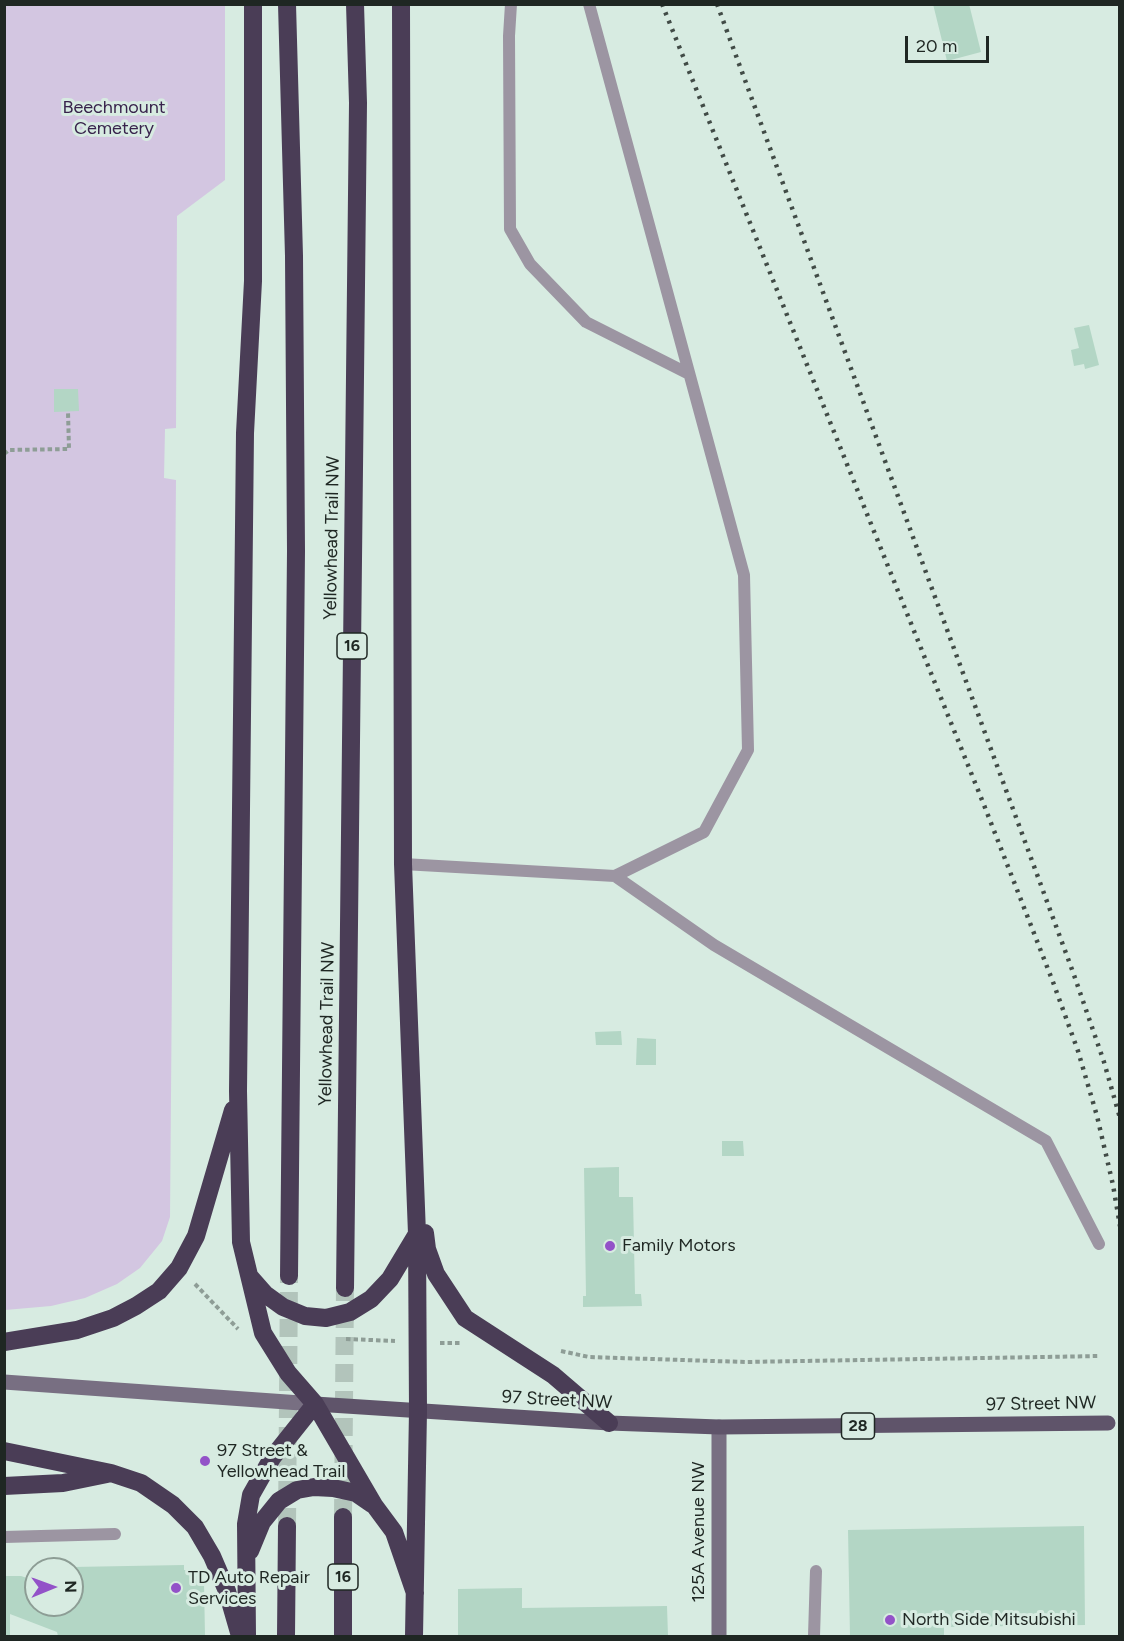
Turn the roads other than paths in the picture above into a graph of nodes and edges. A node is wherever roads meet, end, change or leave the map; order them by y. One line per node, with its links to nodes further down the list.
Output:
1 (253, 4): 10 (highway)
2 (287, 4): 15 (highway, Yellowhead Trail NW)
3 (355, 4): 16 (highway, Yellowhead Trail NW / 16)
4 (401, 4): 8 (highway)
5 (511, 4): 7 (lane)
6 (589, 4): 7 (lane)
7 (689, 374): 9 (lane)
8 (403, 864): 9 (lane); 11 (highway)
9 (615, 876): 13 (lane)
10 (238, 1090): 14 (highway); 17 (highway)
11 (416, 1170): 12 (highway); 21 (highway)
12 (417, 1234): 14 (highway); 20 (highway)
13 (1099, 1244)
14 (249, 1276): 19 (highway)
15 (289, 1276)
16 (345, 1288)
17 (4, 1342)
18 (4, 1382): 19 (main road, 97 Street NW)
19 (315, 1404): 20 (main road, 97 Street NW); 27 (highway); 32 (highway)
20 (418, 1412): 21 (main road, 97 Street NW); 34 (highway)
21 (609, 1423): 23 (main road, 97 Street NW / 28)
22 (1108, 1423): 23 (main road, 97 Street NW / 28)
23 (719, 1427): 40 (main road, 125A Avenue NW)
24 (4, 1451): 25 (highway)
25 (111, 1473): 26 (highway); 35 (highway)
26 (4, 1486)
27 (374, 1505): 32 (highway); 34 (highway)
28 (343, 1517): 38 (highway, 16)
29 (287, 1526): 37 (highway)
30 (115, 1534): 31 (lane)
31 (4, 1538)
32 (246, 1561): 36 (highway)
33 (816, 1570): 41 (lane)
34 (415, 1593): 39 (highway)
35 (240, 1636)
36 (247, 1636)
37 (286, 1636)
38 (342, 1636)
39 (414, 1636)
40 (719, 1636)
41 (814, 1636)

